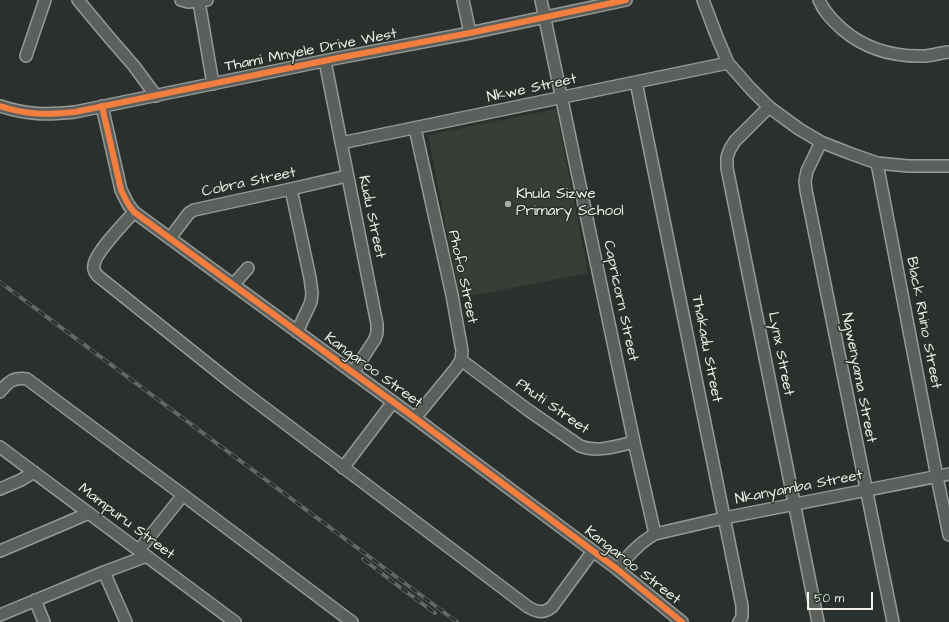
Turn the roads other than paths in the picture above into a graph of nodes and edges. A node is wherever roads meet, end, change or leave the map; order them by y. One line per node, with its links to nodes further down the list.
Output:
1 (45, 0): 13 (street)
2 (78, 0): 18 (street)
3 (181, 0): 9 (street)
4 (463, 0): 11 (street)
5 (541, 0): 10 (street, Capricorn Street)
6 (626, 0): 10 (street, Thami Mnyele Drive West)
7 (703, 0): 15 (street)
8 (819, 0): 12 (street)
9 (203, 1): 17 (street)
10 (544, 17): 11 (street, Thami Mnyele Drive West); 19 (street, Capricorn Street)
11 (470, 33): 14 (street, Thami Mnyele Drive West)
12 (949, 52)
13 (26, 56)
14 (324, 61): 17 (street, Thami Mnyele Drive West); 25 (street, Kudu Street)
15 (728, 63): 16 (street, Nkwe Street); 22 (street)
16 (636, 82): 19 (street, Nkwe Street); 51 (street, Thakadu Street)
17 (213, 84): 18 (street, Thami Mnyele Drive West)
18 (156, 96): 21 (street, Thami Mnyele Drive West)
19 (562, 98): 23 (street, Nkwe Street); 40 (street, Capricorn Street)
20 (0, 106): 21 (street, Thami Mnyele Drive West)
21 (102, 106): 30 (street, Kangaroo Street)
22 (769, 108): 24 (street); 49 (street, Lynx Street)
23 (415, 128): 25 (street, Nkwe Street); 35 (street, Phofo Street)
24 (821, 142): 26 (street); 47 (street, Ngwenyama Street)
25 (341, 143): 28 (street, Kudu Street)
26 (877, 163): 27 (street); 45 (street, Black Rhino Street)
27 (949, 166)
28 (347, 176): 29 (street, Cobra Street); 36 (street, Kudu Street)
29 (291, 190): 31 (street, Cobra Street); 34 (street)
30 (134, 212): 31 (street, Kangaroo Street); 42 (street)
31 (170, 238): 33 (street, Kangaroo Street)
32 (248, 268): 33 (street)
33 (233, 285): 34 (street, Kangaroo Street)
34 (297, 332): 36 (street, Kangaroo Street)
35 (462, 360): 39 (street); 40 (street, Phuti Street)
36 (352, 373): 38 (street, Kangaroo Street)
37 (0, 392): 48 (street)
38 (393, 402): 39 (street, Kangaroo Street); 42 (street)
39 (415, 418): 55 (street, Kangaroo Street)
40 (634, 442): 52 (street, Capricorn Street)
41 (0, 447): 43 (street, Mampuru Street)
42 (343, 468): 55 (street)
43 (34, 472): 46 (street); 50 (street, Mampuru Street)
44 (949, 474): 45 (street, Nkanyamba Street)
45 (937, 476): 47 (street, Nkanyamba Street); 53 (street, Black Rhino Street)
46 (0, 489)
47 (866, 491): 49 (street, Nkanyamba Street); 68 (street, Ngwenyama Street)
48 (183, 495): 56 (street); 64 (street)
49 (795, 504): 51 (street, Nkanyamba Street); 67 (street, Lynx Street)
50 (88, 513): 54 (street); 56 (street, Mampuru Street)
51 (724, 518): 52 (street, Nkanyamba Street); 66 (street, Thakadu Street)
52 (655, 534): 57 (street)
53 (949, 535)
54 (0, 551)
55 (592, 551): 57 (street, Kangaroo Street)
56 (143, 553): 58 (street); 63 (street, Mampuru Street)
57 (617, 569): 65 (street, Kangaroo Street)
58 (104, 572): 59 (street); 62 (street)
59 (35, 600): 60 (street); 61 (street)
60 (0, 615)
61 (44, 622)
62 (126, 622)
63 (235, 622)
64 (352, 622)
65 (682, 622)
66 (739, 622)
67 (818, 622)
68 (893, 622)

